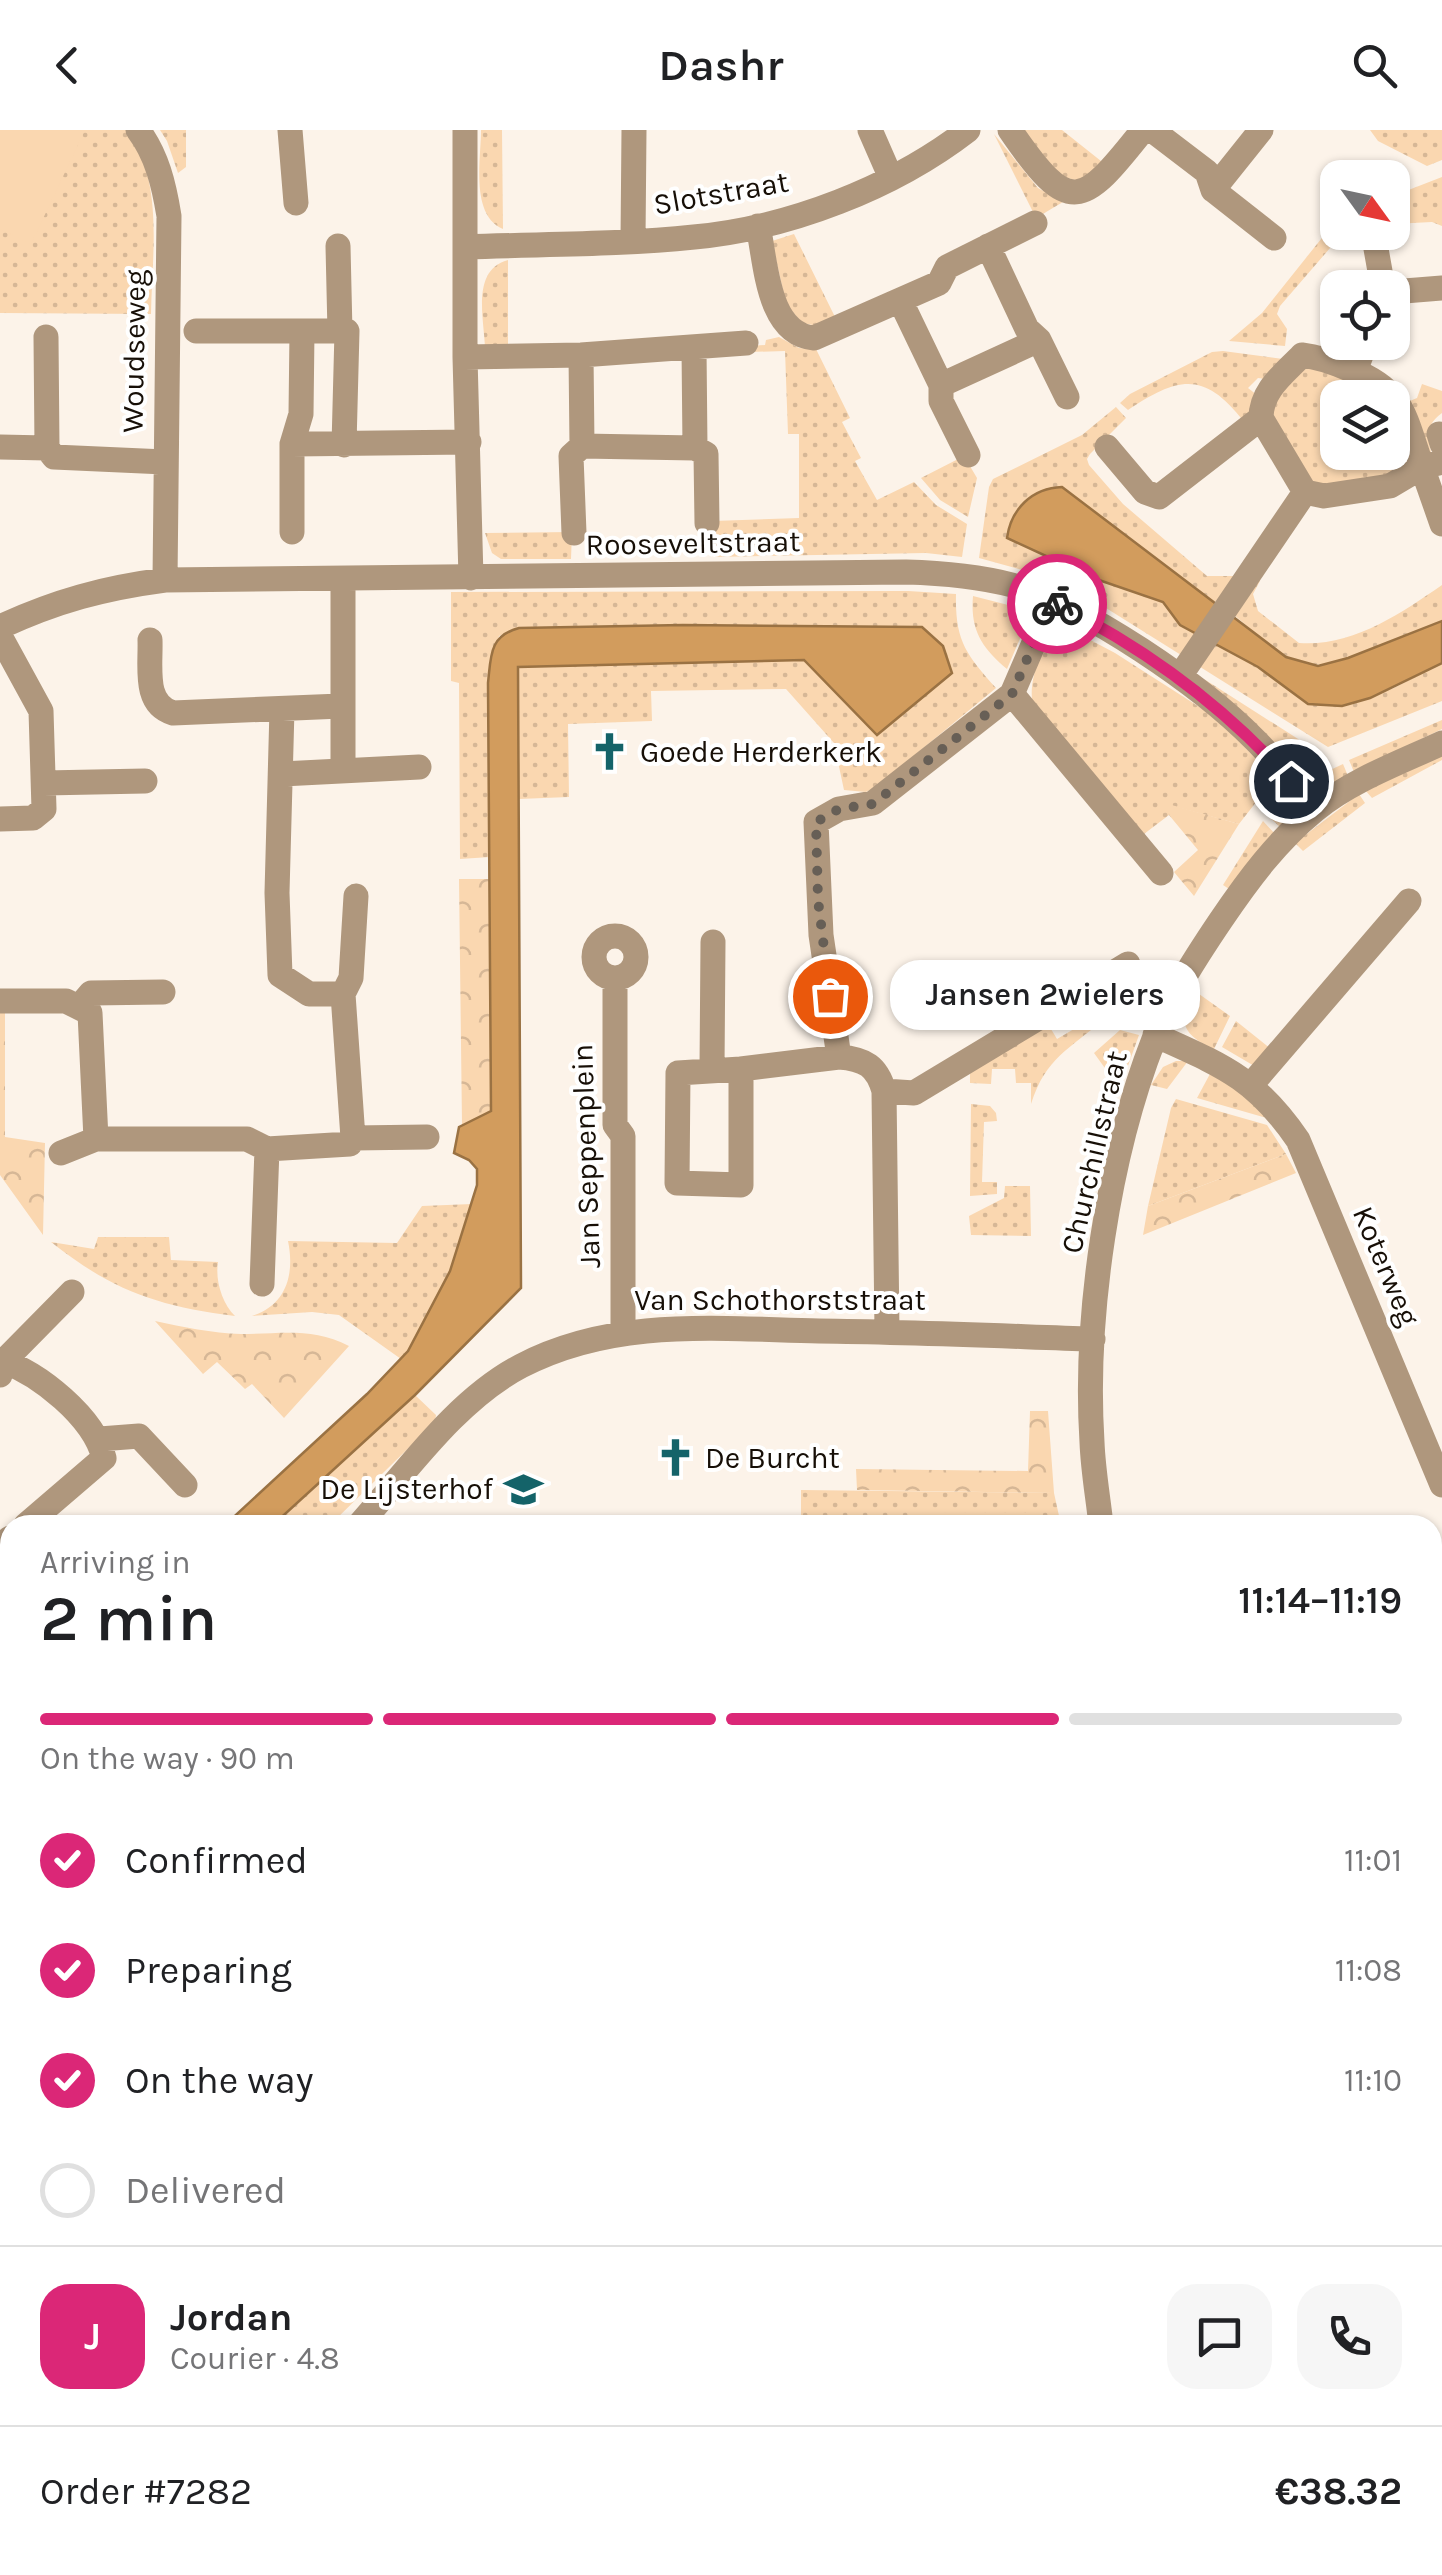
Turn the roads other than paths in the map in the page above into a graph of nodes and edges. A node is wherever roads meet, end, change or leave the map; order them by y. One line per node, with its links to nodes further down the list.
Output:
1 (138, 130): 47 (street, Woudseweg)
2 (290, 130): 13 (street)
3 (465, 130): 20 (street)
4 (634, 130): 17 (street)
5 (870, 130): 11 (street)
6 (968, 130): 11 (street, Slotstraat)
7 (1010, 130): 8 (street)
8 (1144, 130)
9 (1152, 130): 12 (street)
10 (1262, 130): 12 (street)
11 (891, 178): 15 (street, Slotstraat)
12 (1213, 190): 16 (street)
13 (296, 203)
14 (1035, 223): 19 (street)
15 (758, 226): 17 (street, Slotstraat); 23 (street)
16 (1274, 238)
17 (633, 240): 20 (street, Slotstraat)
18 (338, 246): 26 (street)
19 (988, 246): 23 (street); 28 (street)
20 (466, 247): 32 (street)
21 (1442, 288): 22 (street)
22 (1410, 291)
23 (900, 302): 35 (street)
24 (196, 331): 25 (street)
25 (302, 332): 26 (street); 39 (street)
26 (340, 332): 40 (street)
27 (46, 337): 44 (street)
28 (1039, 340): 35 (street); 36 (street)
29 (746, 343): 30 (street)
30 (694, 348): 31 (street); 45 (street)
31 (580, 356): 32 (street); 41 (street)
32 (465, 357): 38 (street)
33 (1359, 360): 34 (street)
34 (1355, 371): 37 (street); 48 (street)
35 (942, 385): 46 (street)
36 (1067, 397)
37 (1260, 418): 43 (street); 49 (street)
38 (468, 442): 40 (street); 54 (street)
39 (292, 444): 40 (street); 52 (street)
40 (344, 445)
41 (582, 446): 45 (street); 53 (street)
42 (0, 447): 44 (street)
43 (1106, 447)
44 (47, 448): 47 (street)
45 (695, 448): 50 (street)
46 (968, 455)
47 (165, 462): 56 (street, Woudseweg)
48 (1432, 465): 49 (street); 51 (street)
49 (1305, 492): 61 (street)
50 (707, 523)
51 (1442, 524)
52 (292, 532)
53 (574, 532)
54 (471, 578): 55 (street, Rooseveltstraat); 57 (street, Rooseveltstraat)
55 (343, 579): 56 (street, Rooseveltstraat); 63 (street)
56 (166, 580): 58 (street, Rooseveltstraat)
57 (1052, 601): 61 (street, Rooseveltstraat); 62 (street)
58 (0, 628)
59 (0, 636): 70 (street)
60 (150, 640): 64 (street)
61 (1180, 676): 71 (street, Rooseveltstraat)
62 (1012, 694): 73 (street); 84 (street)
63 (341, 706): 64 (street); 67 (street)
64 (282, 709): 68 (street)
65 (1442, 743): 71 (street, Churchillstraat)
66 (419, 767): 67 (street)
67 (342, 770): 68 (street)
68 (282, 774): 80 (street)
69 (145, 781): 70 (street)
70 (44, 783): 72 (street)
71 (1316, 809): 83 (street, Churchillstraat)
72 (0, 819)
73 (1161, 873)
74 (356, 896): 80 (street)
75 (1409, 902): 87 (street)
76 (713, 942): 85 (street)
77 (1128, 964): 88 (street)
78 (615, 978): 96 (street, Jan Seppenplein)
79 (163, 992): 82 (street)
80 (342, 994): 90 (street)
81 (0, 1000): 82 (street)
82 (79, 1007): 91 (street)
83 (1155, 1035): 87 (street, Koterweg); 98 (street, Churchillstraat)
84 (839, 1057): 86 (street); 88 (street)
85 (712, 1069): 86 (street); 86 (street)
86 (741, 1069)
87 (1251, 1085): 102 (street, Koterweg)
88 (884, 1091): 97 (street)
89 (427, 1137): 90 (street)
90 (354, 1138): 92 (street)
91 (96, 1139): 92 (street); 93 (street)
92 (267, 1149): 94 (street)
93 (60, 1153)
94 (262, 1284)
95 (72, 1292): 99 (street)
96 (623, 1331): 97 (street, Van Schothorststraat); 104 (street, Van Schothorststraat)
97 (887, 1331): 98 (street, Van Schothorststraat)
98 (1093, 1339): 105 (street, Churchillstraat)
99 (1, 1365): 100 (street)
100 (100, 1439): 101 (street); 103 (street)
101 (185, 1484)
102 (1442, 1485)
103 (38, 1515)
104 (368, 1515)
105 (1100, 1515)

